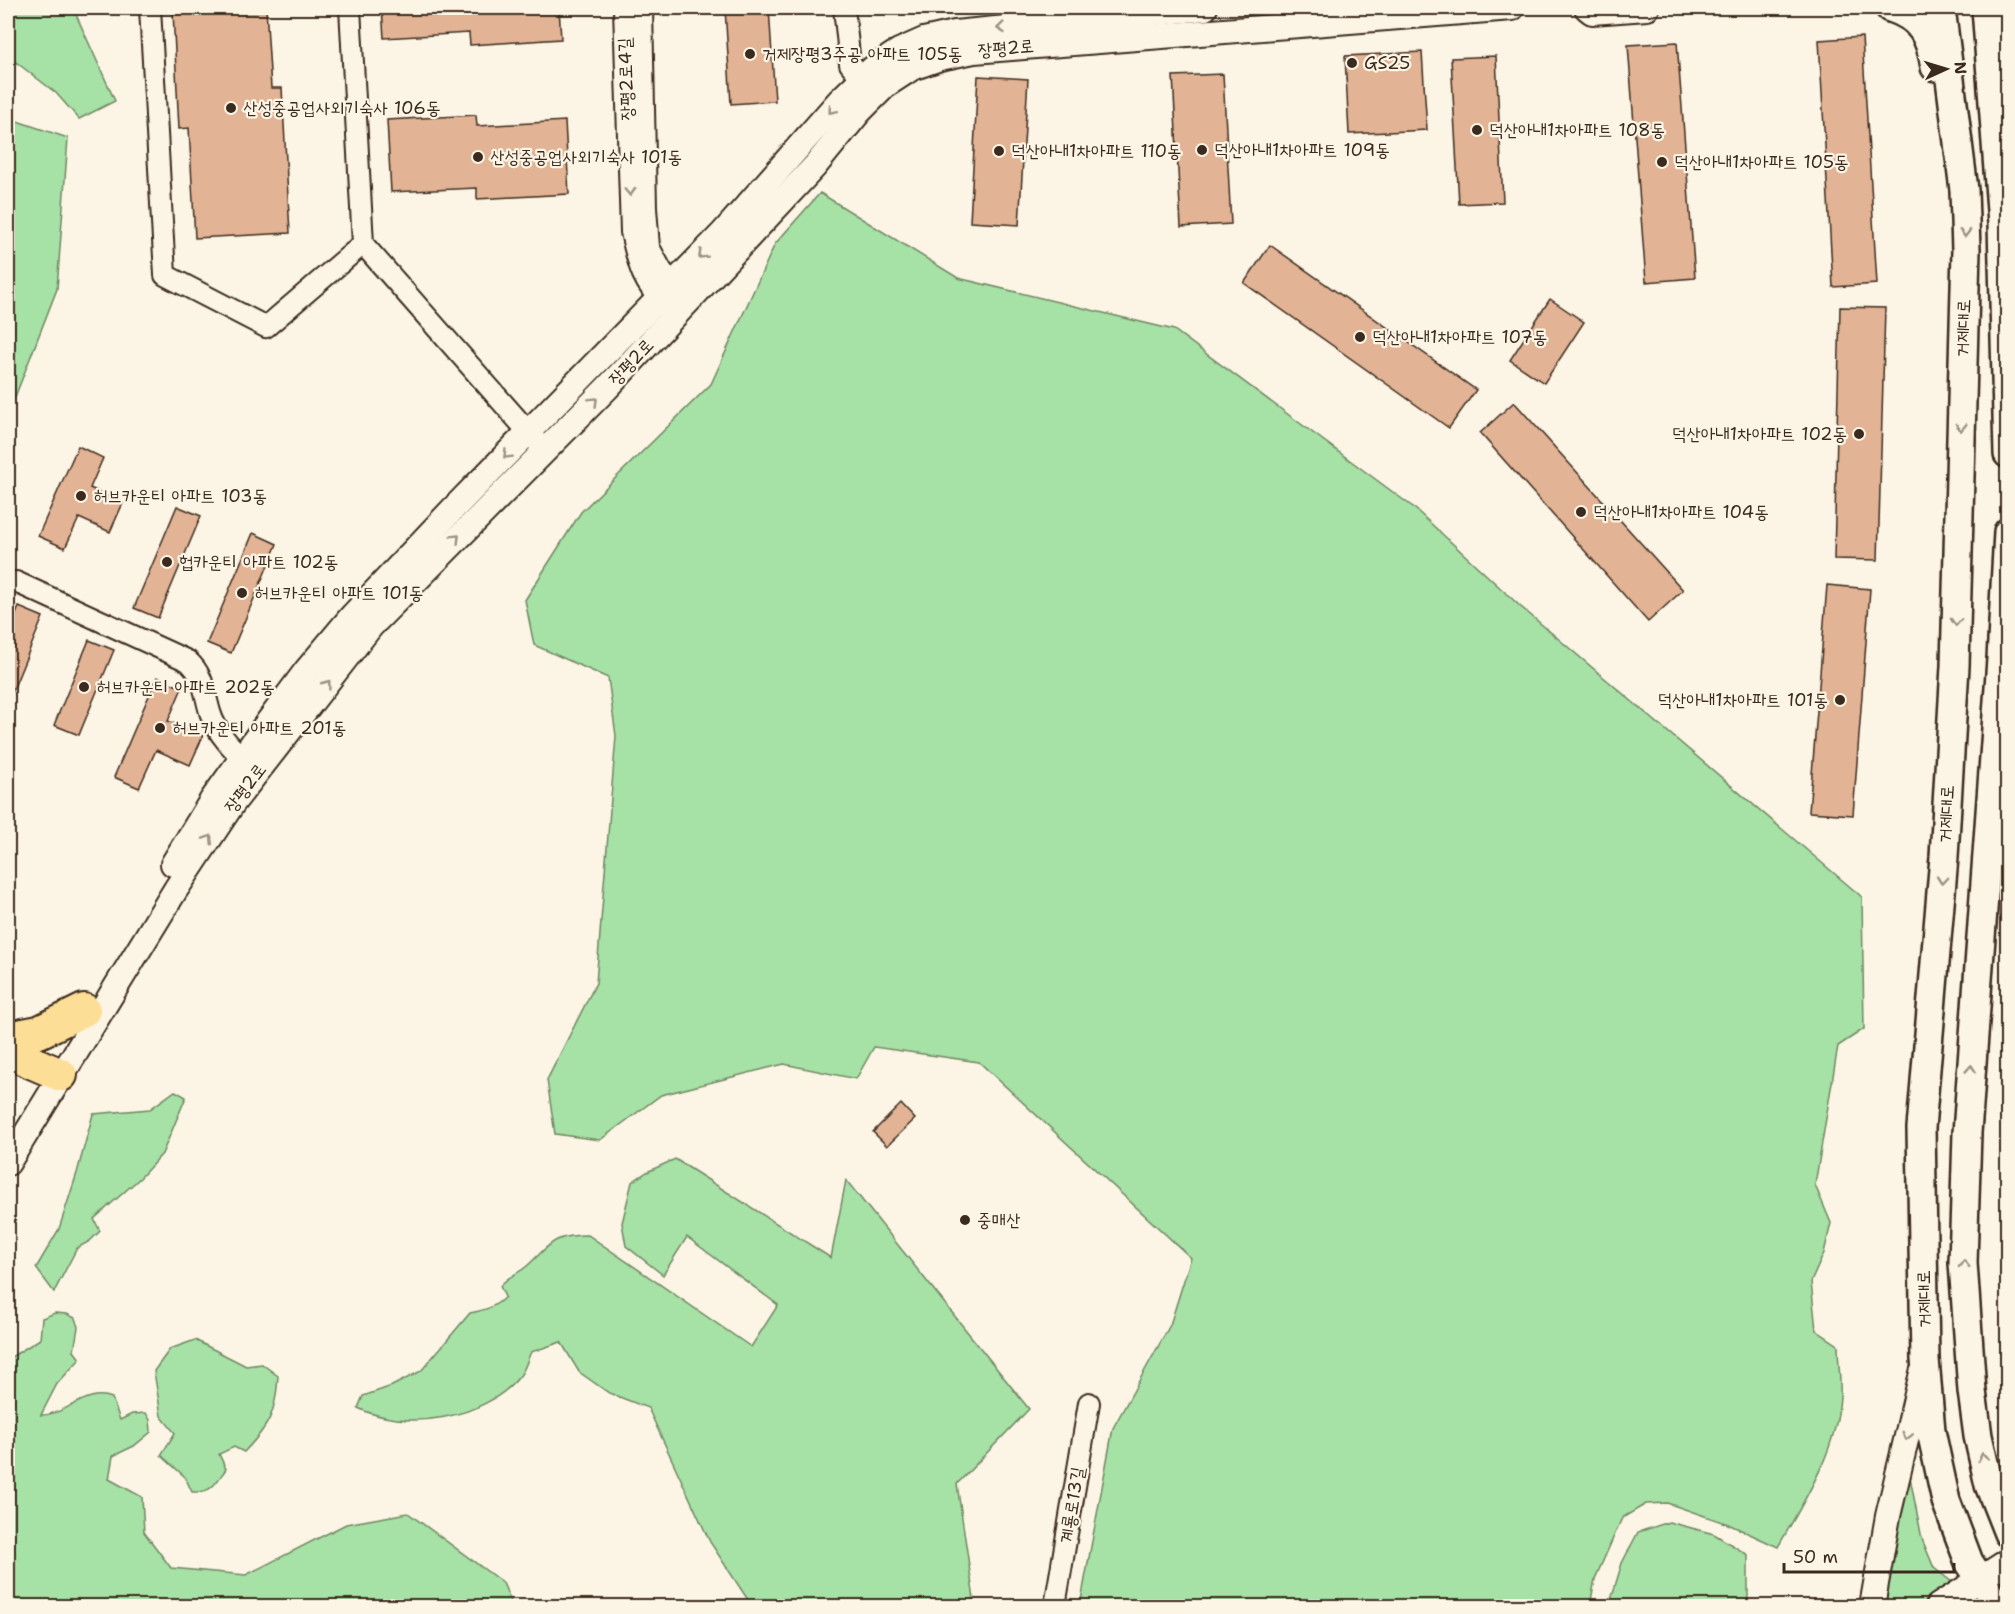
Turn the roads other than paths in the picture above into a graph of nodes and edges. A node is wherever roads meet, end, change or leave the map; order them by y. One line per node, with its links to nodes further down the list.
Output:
1 (150, 8): 17 (street)
2 (350, 8): 17 (street)
3 (624, 8): 18 (street, 장평2로4길, one-way to 18)
4 (642, 8): 18 (street, 장평2로4길)
5 (844, 8): 15 (street)
6 (1205, 8): 14 (street, 장평2로)
7 (1512, 8): 13 (street, 장평2로)
8 (1587, 8): 9 (street)
9 (1647, 8)
10 (1890, 8): 16 (main road)
11 (1941, 8): 16 (main road, 거제대로)
12 (1986, 8): 19 (main road)
13 (1305, 16): 14 (street, 장평2로)
14 (1165, 18): 15 (street, 장평2로)
15 (869, 87): 18 (street, 장평2로)
16 (1964, 190): 31 (main road, 거제대로, one-way to 31)
17 (363, 243): 20 (street)
18 (674, 301): 20 (street, 장평2로)
19 (2006, 302): 21 (main road)
20 (537, 441): 24 (street, 장평2로)
21 (2007, 454)
22 (2007, 532): 33 (main road, one-way to 22)
23 (16, 582): 24 (street)
24 (250, 764): 25 (street, 장평2로); 29 (street, 장평2로, one-way to 24)
25 (84, 1010): 26 (highway); 29 (street, 장평2로)
26 (8, 1038)
27 (8, 1052): 29 (highway)
28 (8, 1076): 29 (highway)
29 (49, 1081): 30 (street, 장평2로)
30 (9, 1152)
31 (1925, 1359): 35 (main road, 거제대로); 38 (street, one-way to 38)
32 (1089, 1403): 37 (street, 계룡로13길)
33 (2007, 1533)
34 (2007, 1561): 35 (street)
35 (1978, 1578): 39 (street); 40 (main road, 거제대로)
36 (2007, 1601): 40 (street)
37 (1055, 1606)
38 (1872, 1606)
39 (1938, 1606)
40 (1998, 1606)

